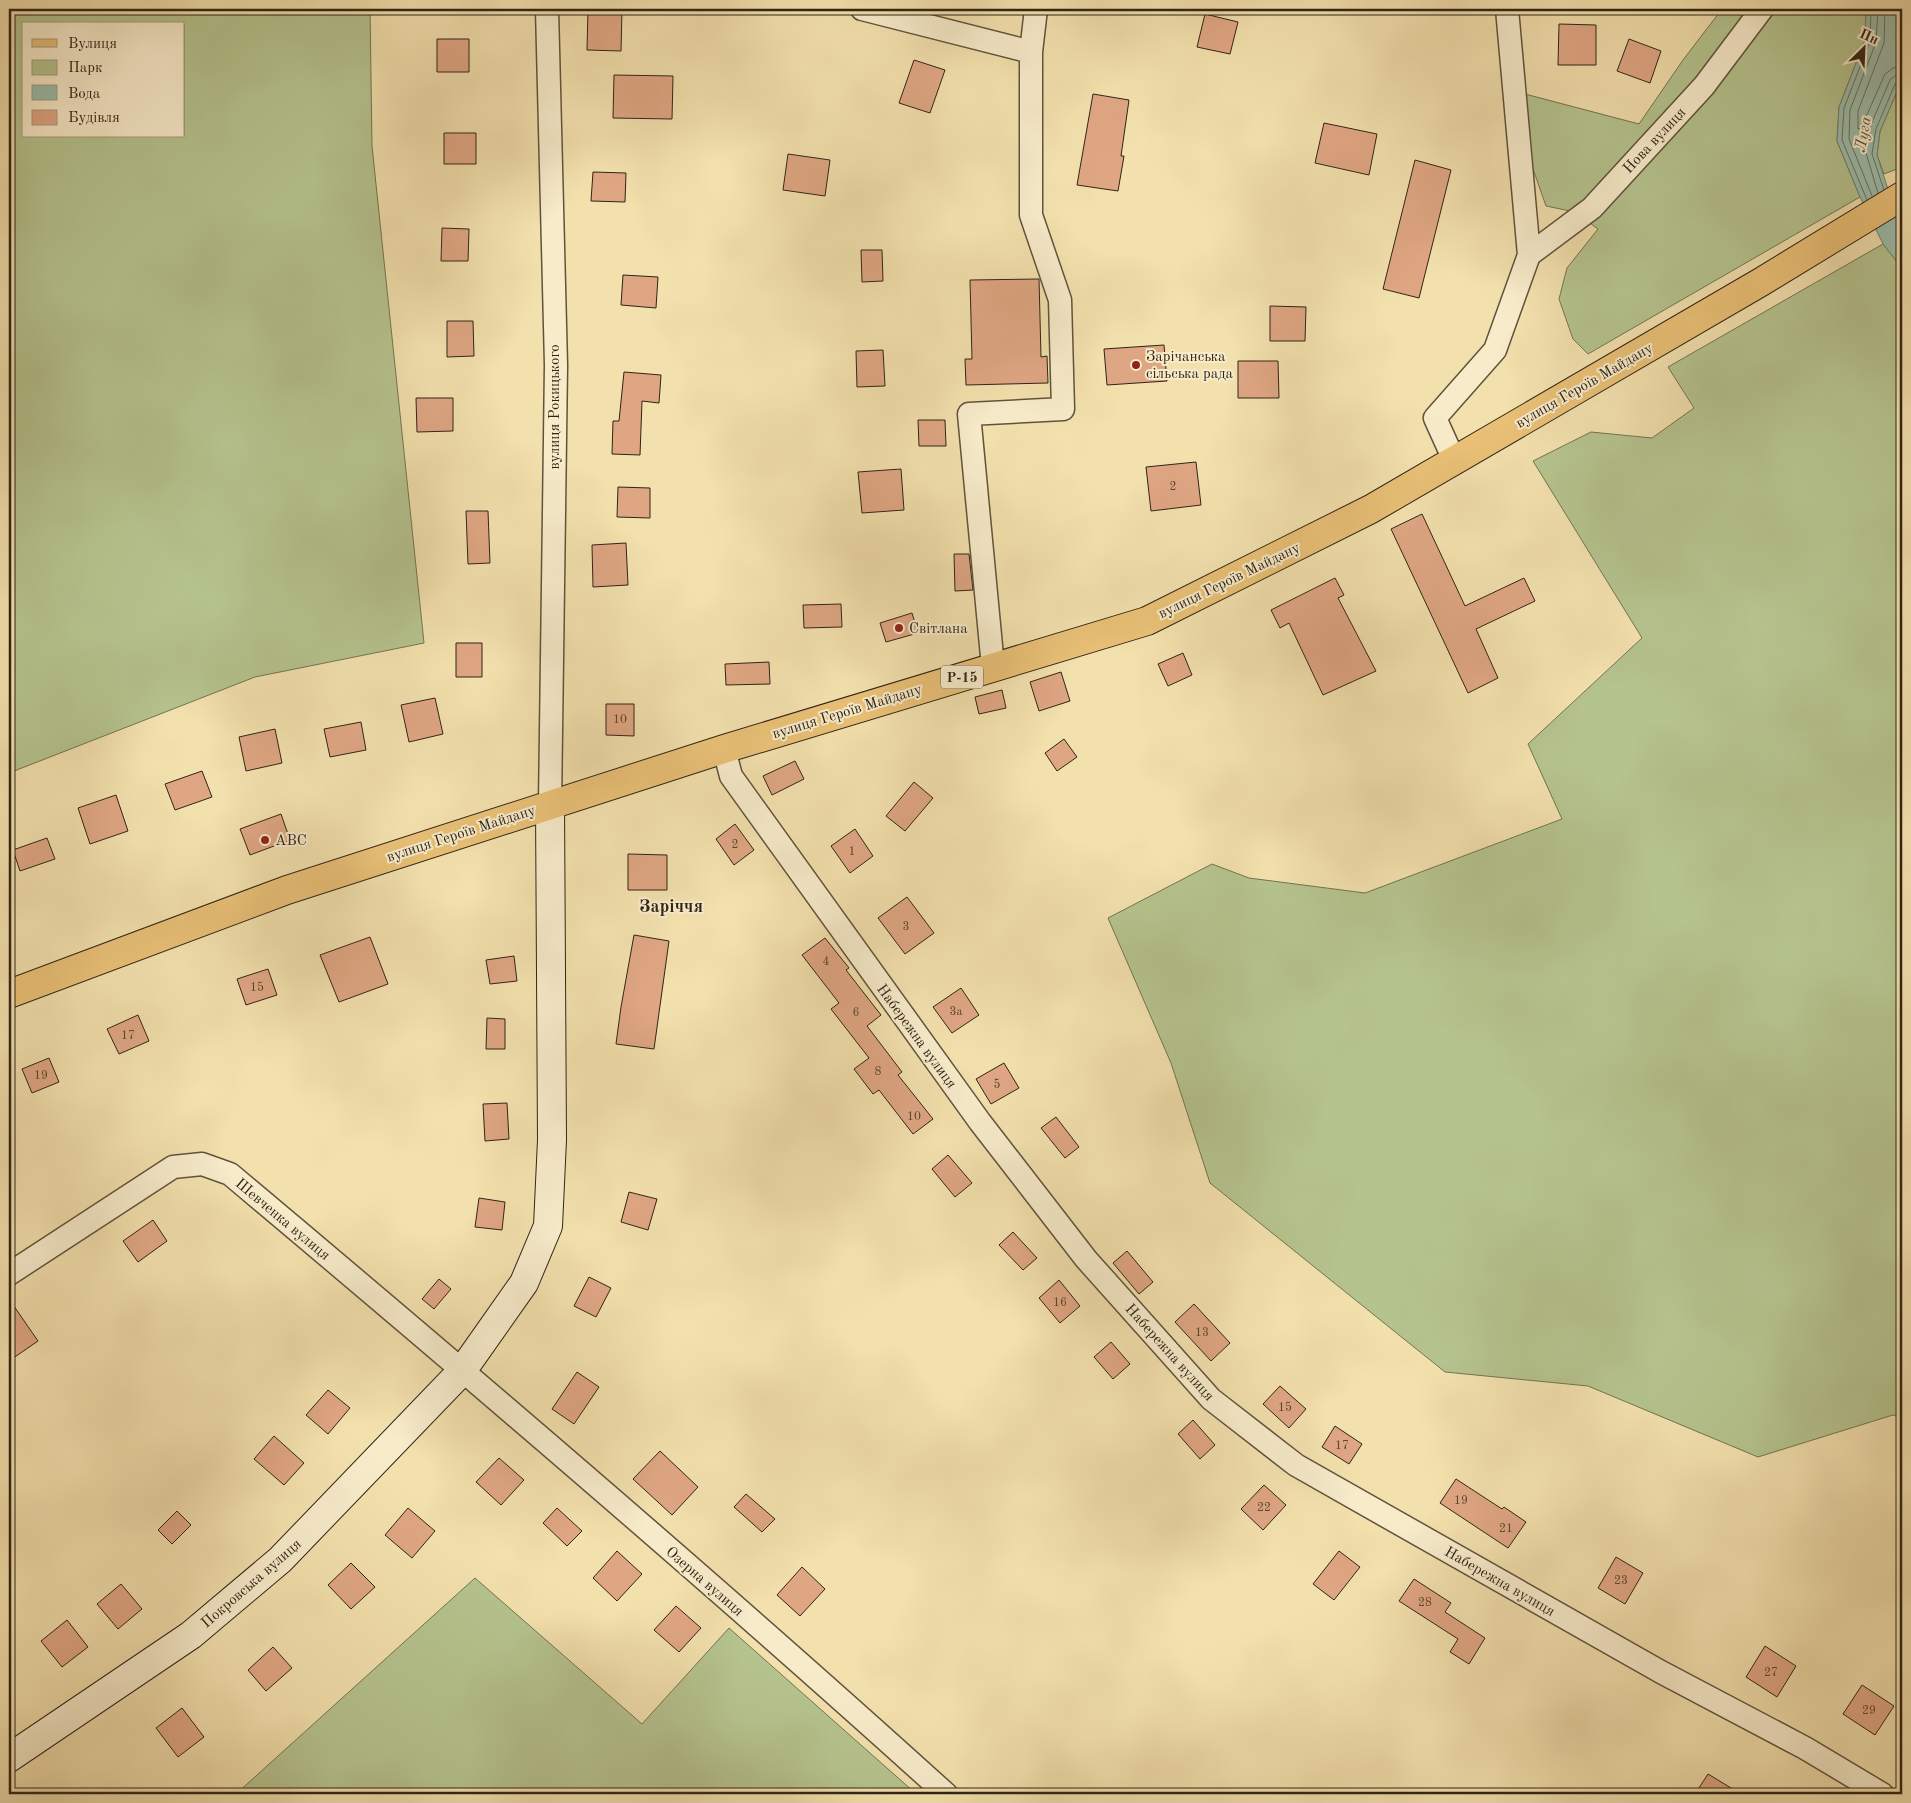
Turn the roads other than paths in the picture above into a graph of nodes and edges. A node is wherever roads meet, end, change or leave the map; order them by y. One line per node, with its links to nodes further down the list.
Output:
1 (547, 9): 12 (street, вулиця Рокицького)
2 (862, 9): 6 (street)
3 (1036, 9): 6 (street)
4 (1507, 9): 8 (street)
5 (1762, 9): 8 (street, Нова вулиця)
6 (1031, 52): 10 (street)
7 (1902, 196): 9 (main road, вулиця Героїв Майдану / Р-15)
8 (1529, 255): 9 (street)
9 (1454, 460): 10 (main road, вулиця Героїв Майдану / Р-15)
10 (993, 667): 11 (main road, вулиця Героїв Майдану / Р-15)
11 (724, 749): 12 (main road, вулиця Героїв Майдану / Р-15); 18 (street, Набережна вулиця)
12 (550, 804): 13 (main road, вулиця Героїв Майдану / Р-15); 15 (street, Покровська вулиця)
13 (9, 994)
14 (9, 1274): 15 (street, Шевченка вулиця)
15 (462, 1371): 16 (street, Покровська вулиця); 17 (street, Озерна вулиця)
16 (9, 1758)
17 (946, 1794)
18 (1882, 1794)

